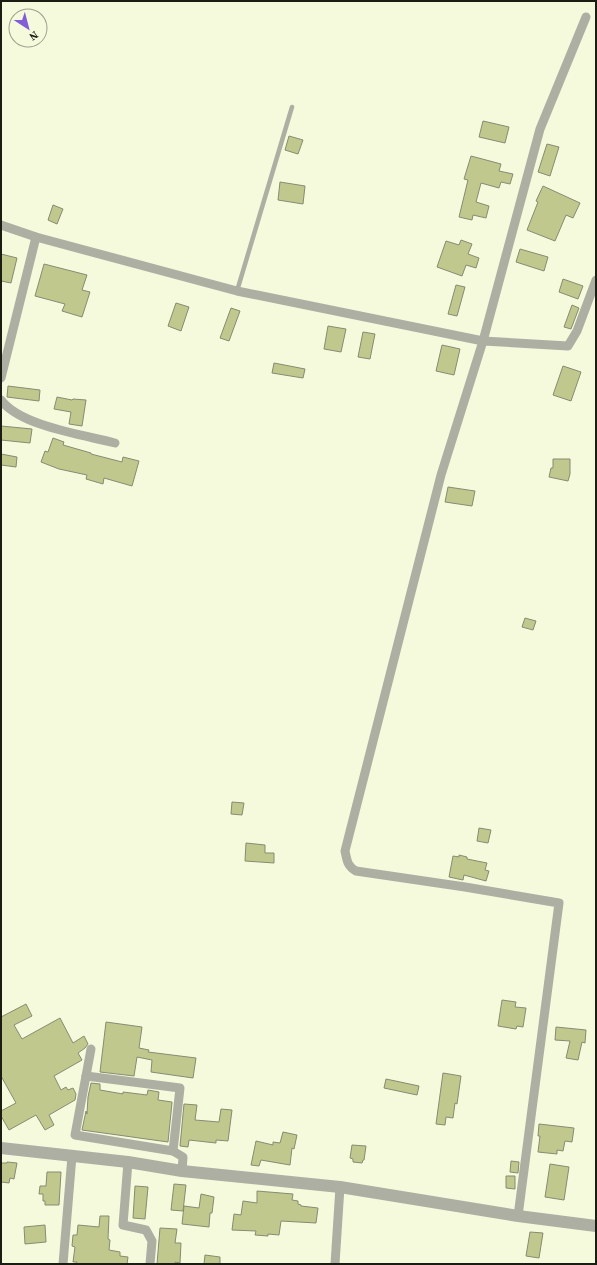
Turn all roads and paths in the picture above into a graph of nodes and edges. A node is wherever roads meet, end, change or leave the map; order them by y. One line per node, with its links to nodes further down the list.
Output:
1 (586, 17): 7 (street)
2 (292, 107): 6 (lane)
3 (1, 226): 4 (street)
4 (36, 237): 6 (street); 8 (street)
5 (596, 280): 7 (street)
6 (237, 292): 7 (street)
7 (482, 341): 19 (street)
8 (1, 378)
9 (1, 400): 10 (street)
10 (115, 443)
11 (91, 1049): 12 (street)
12 (86, 1076): 14 (street); 14 (street)
13 (1, 1148): 15 (street)
14 (173, 1151): 17 (street)
15 (72, 1156): 16 (street); 21 (street)
16 (128, 1162): 17 (street); 22 (street)
17 (182, 1171): 18 (street)
18 (340, 1187): 19 (street); 23 (street)
19 (518, 1216): 20 (street)
20 (596, 1226)
21 (62, 1264)
22 (150, 1264)
23 (334, 1264)

